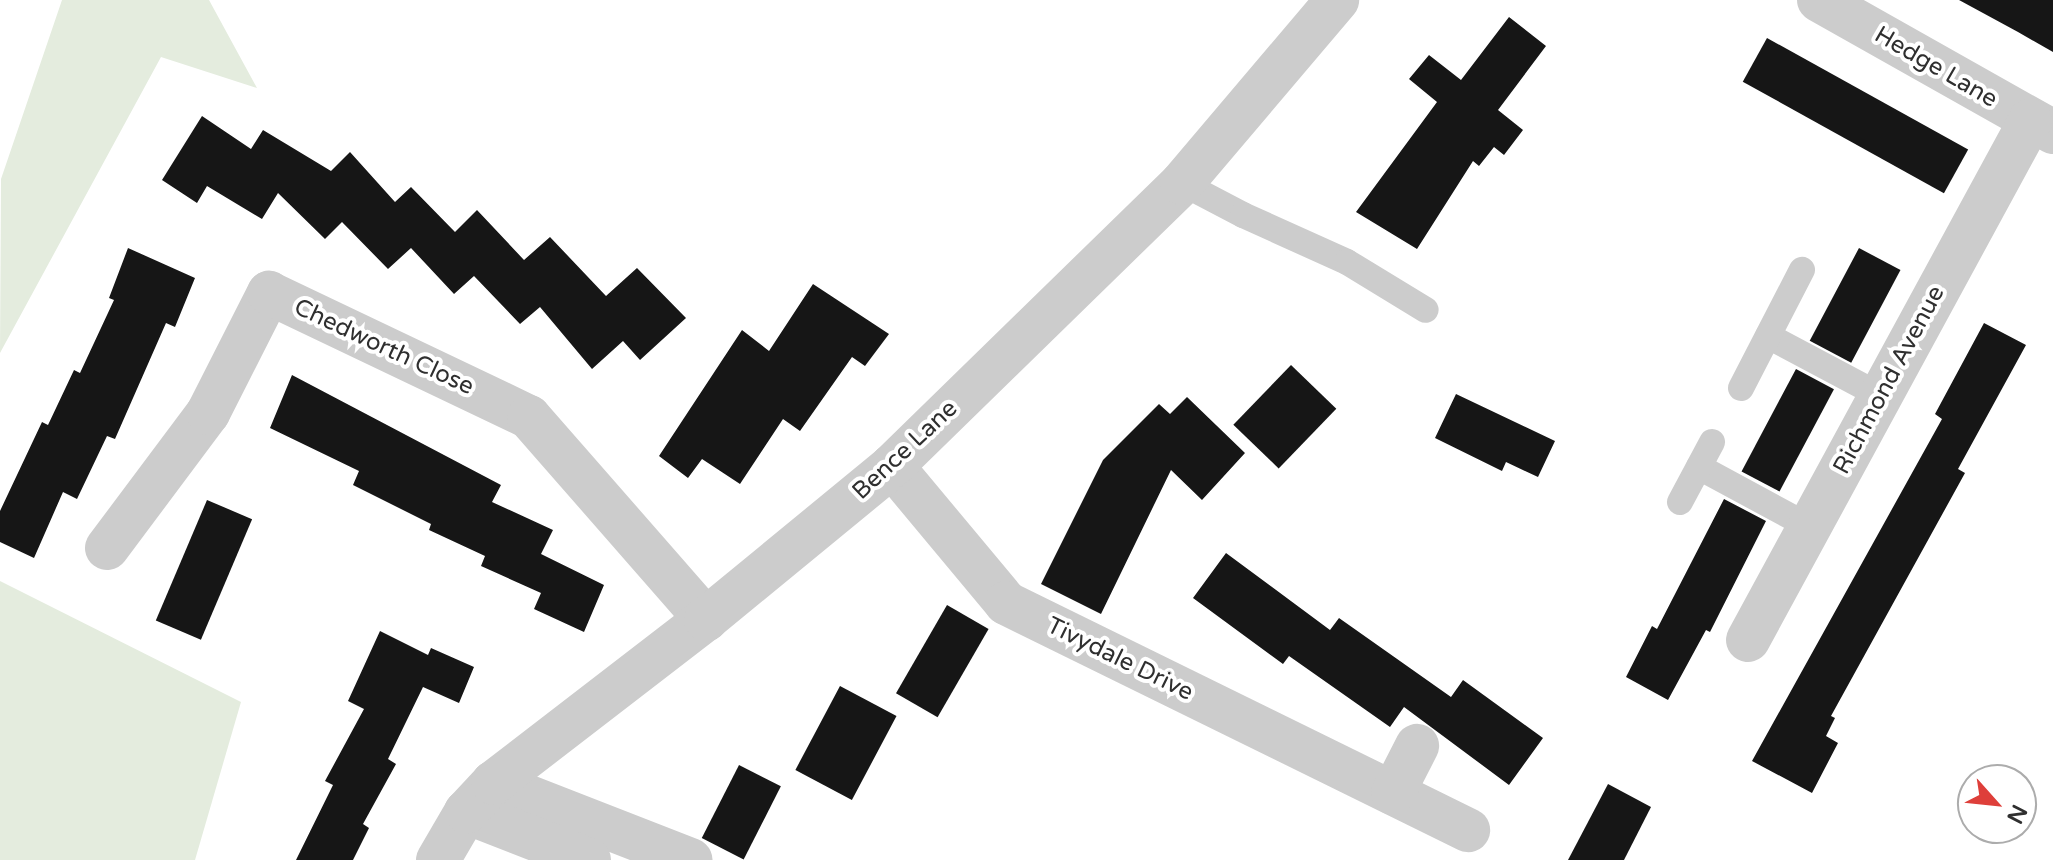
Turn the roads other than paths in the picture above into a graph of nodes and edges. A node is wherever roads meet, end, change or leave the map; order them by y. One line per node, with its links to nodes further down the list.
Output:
1 (1337, 0): 4 (street, Bence Lane)
2 (1819, 0): 3 (street, Hedge Lane)
3 (2042, 126): 9 (street, Richmond Avenue)
4 (1182, 183): 6 (lane); 11 (street, Bence Lane)
5 (1802, 270): 7 (lane)
6 (1426, 310)
7 (1768, 336): 8 (lane); 9 (lane)
8 (1741, 388)
9 (1881, 396): 14 (street, Richmond Avenue)
10 (1712, 442): 12 (lane)
11 (892, 466): 16 (street, Bence Lane); 19 (street, Tivydale Drive)
12 (1699, 467): 13 (lane); 14 (lane)
13 (1680, 502)
14 (1810, 527): 17 (street, Richmond Avenue)
15 (107, 548): 16 (street, Chedworth Close)
16 (706, 619): 20 (street, Bence Lane)
17 (1748, 640)
18 (1417, 746): 19 (street)
19 (1393, 793): 21 (street, Tivydale Drive)
20 (479, 797): 22 (street, Bence Lane); 23 (street); 24 (street)
21 (1468, 830)
22 (438, 860)
23 (589, 860)
24 (690, 860)

